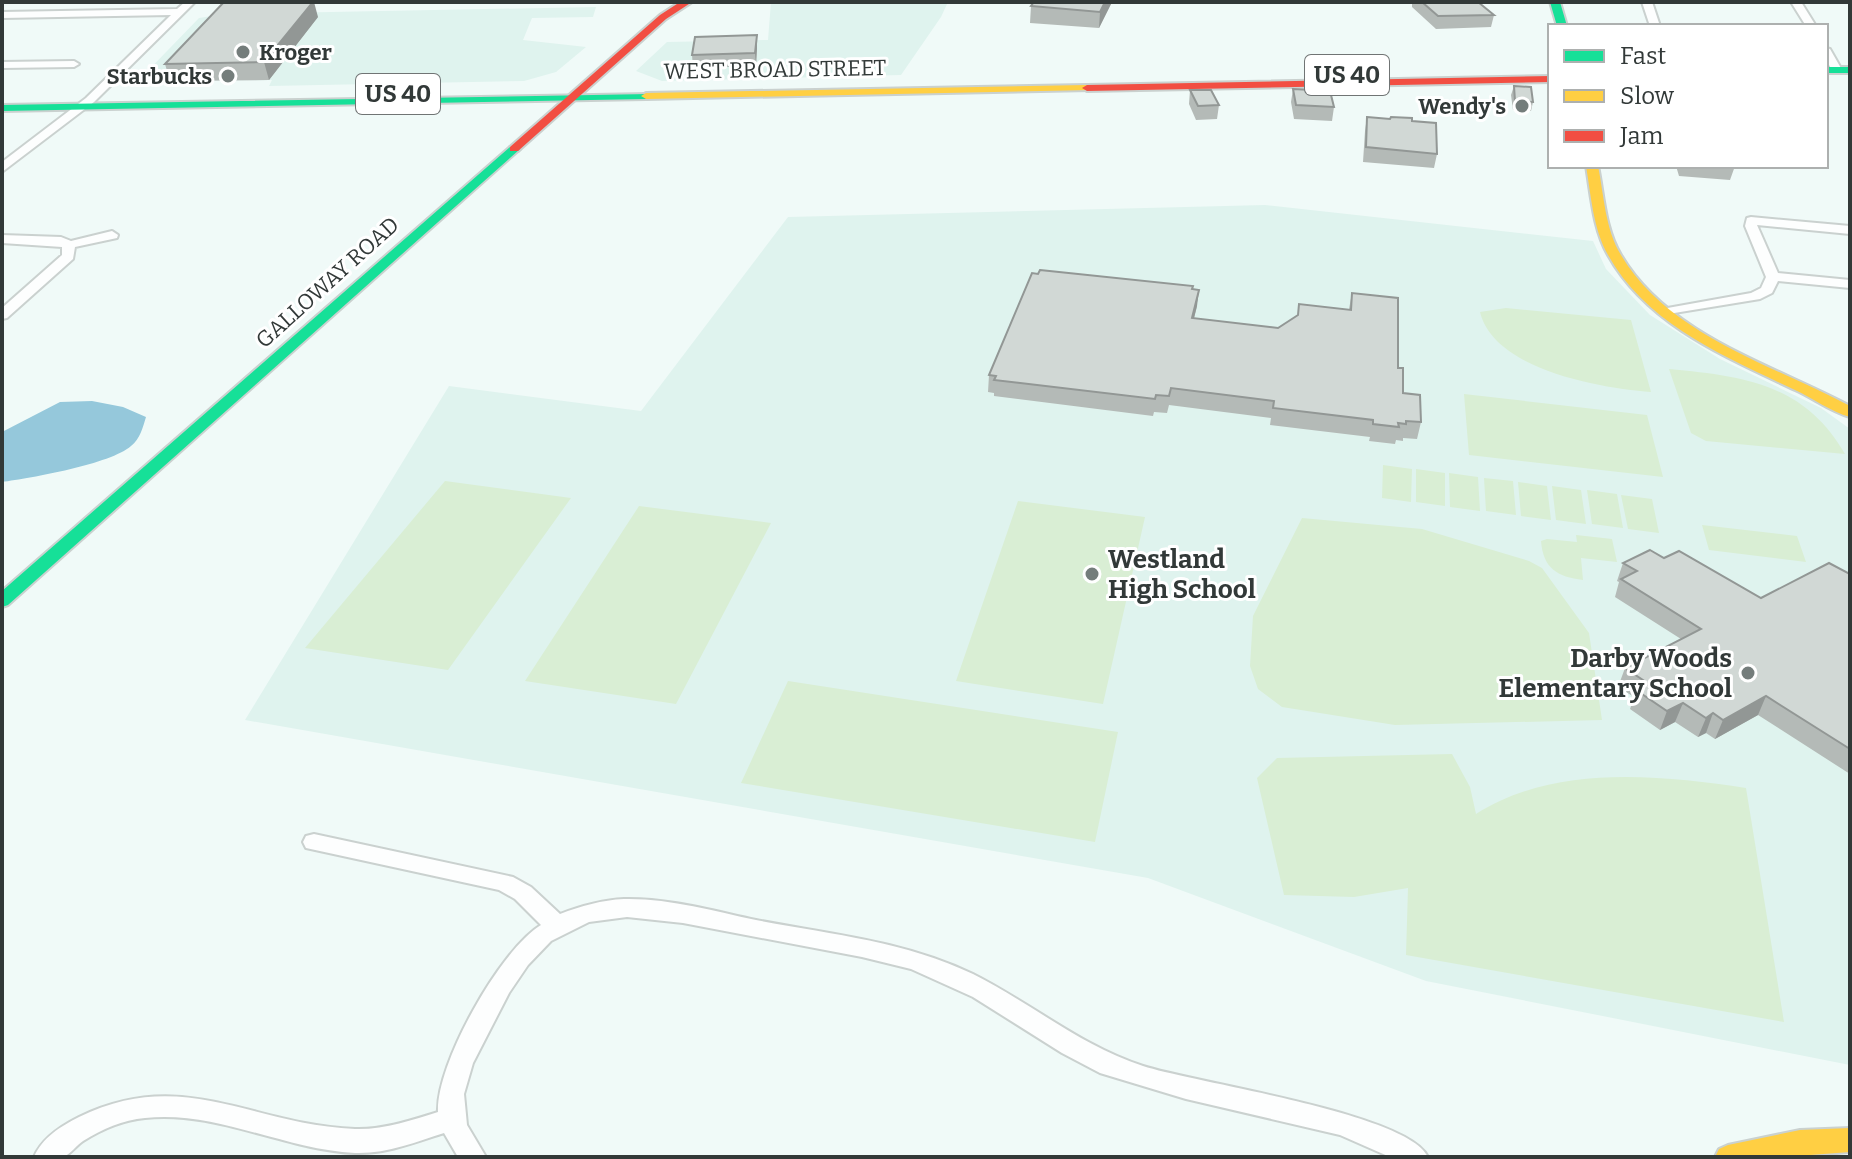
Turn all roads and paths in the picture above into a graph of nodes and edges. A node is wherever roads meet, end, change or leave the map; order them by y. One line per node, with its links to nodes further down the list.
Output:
1 (190, 2): 6 (street)
2 (687, 2): 15 (main road, GALLOWAY ROAD)
3 (1555, 2): 8 (main road)
4 (1647, 2): 9 (street)
5 (1796, 2): 10 (street)
6 (179, 12): 7 (street); 17 (street)
7 (2, 15)
8 (1561, 24)
9 (1654, 24)
10 (1810, 24)
11 (74, 64): 12 (street)
12 (2, 65)
13 (1548, 73): 15 (main road, WEST BROAD STREET / US 40)
14 (1548, 79): 15 (main road, WEST BROAD STREET / US 40)
15 (578, 94): 17 (main road, WEST BROAD STREET / US 40); 30 (main road, GALLOWAY ROAD)
16 (2, 102): 17 (main road, WEST BROAD STREET / US 40)
17 (86, 103): 18 (main road, WEST BROAD STREET / US 40); 19 (street)
18 (2, 108)
19 (2, 168)
20 (1592, 168): 27 (main road)
21 (1850, 230): 25 (street)
22 (112, 235): 24 (street)
23 (2, 239): 24 (street)
24 (69, 245): 28 (street)
25 (1773, 277): 26 (street); 27 (street)
26 (1850, 284)
27 (1667, 312): 29 (main road)
28 (2, 315)
29 (1846, 406)
30 (2, 601)
31 (314, 842): 32 (street)
32 (557, 926): 33 (street); 37 (street)
33 (451, 1119): 35 (street); 36 (street)
34 (1850, 1140): 38 (main road)
35 (47, 1157)
36 (473, 1157)
37 (1415, 1157)
38 (1728, 1157)

